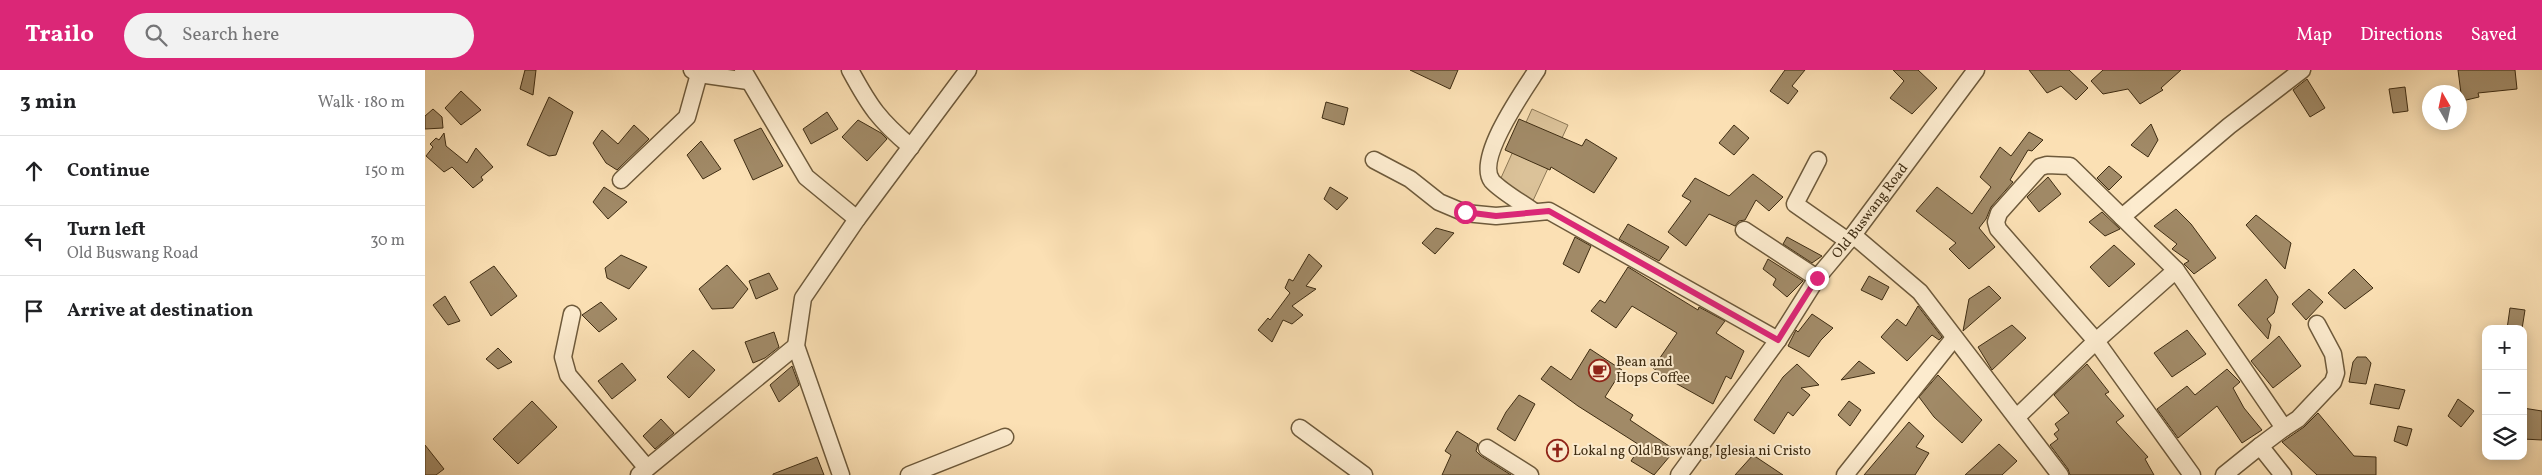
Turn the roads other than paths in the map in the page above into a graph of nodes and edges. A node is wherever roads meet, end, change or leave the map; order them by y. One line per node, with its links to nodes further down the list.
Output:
1 (850, 70): 8 (street)
2 (968, 70): 8 (street)
3 (1537, 70): 12 (street)
4 (1976, 70): 16 (street, Old Buswang Road)
5 (2302, 70): 13 (street)
6 (696, 72): 7 (street); 11 (street)
7 (746, 76): 14 (street)
8 (911, 147): 14 (street)
9 (1374, 160): 12 (street)
10 (1818, 160): 16 (street)
11 (621, 180)
12 (1533, 211): 22 (street)
13 (2122, 217): 17 (street); 23 (street)
14 (857, 219): 24 (street)
15 (1744, 230): 18 (street)
16 (1850, 238): 18 (street, Old Buswang Road); 21 (street)
17 (2176, 270): 23 (street); 27 (street)
18 (1817, 278): 22 (street, Old Buswang Road)
19 (572, 314): 31 (street)
20 (2317, 324): 27 (street)
21 (1954, 338): 25 (street); 37 (street)
22 (1778, 340): 36 (street, Old Buswang Road)
23 (2096, 341): 25 (street); 39 (street)
24 (796, 346): 31 (street); 32 (street)
25 (2017, 418): 38 (street)
26 (1300, 428): 34 (street)
27 (2284, 428): 29 (street)
28 (1005, 436): 33 (street)
29 (2260, 446): 40 (street); 41 (street)
30 (1487, 448): 35 (street)
31 (643, 472)
32 (841, 475)
33 (909, 475)
34 (1363, 475)
35 (1530, 475)
36 (1679, 475)
37 (1845, 475)
38 (2060, 475)
39 (2192, 475)
40 (2224, 475)
41 (2283, 475)

